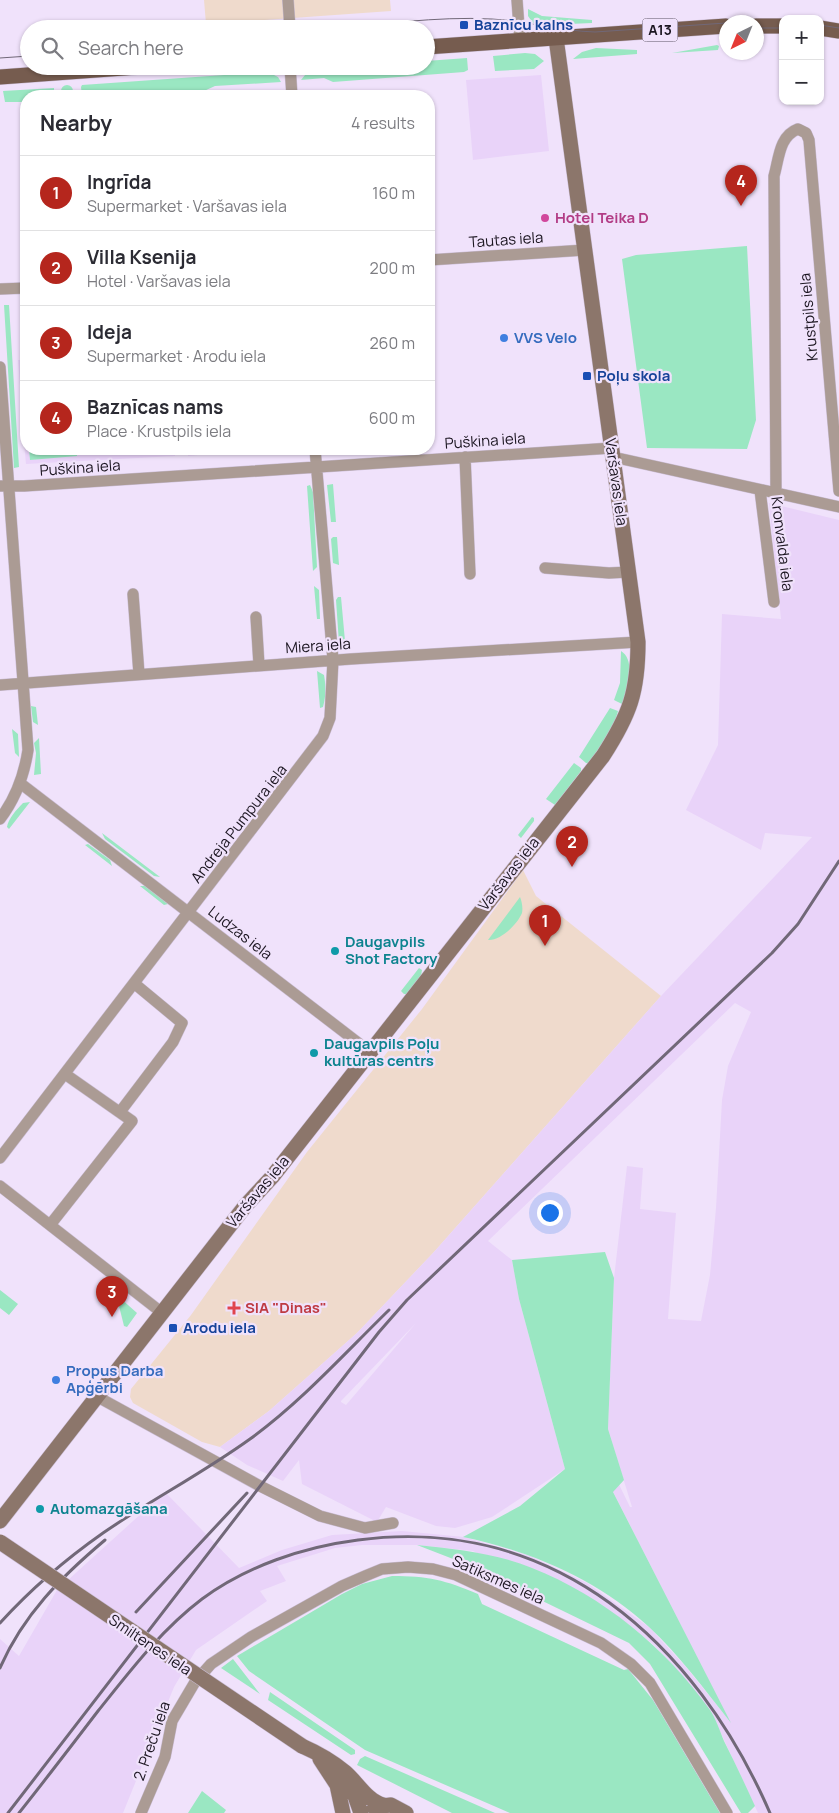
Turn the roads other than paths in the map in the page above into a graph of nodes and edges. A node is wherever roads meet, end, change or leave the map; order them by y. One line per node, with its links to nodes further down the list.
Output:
1 (288, 0): 3 (street)
2 (517, 0): 10 (street)
3 (289, 20)
4 (719, 26): 9 (main road, A13)
5 (764, 26): 6 (main road)
6 (779, 26)
7 (824, 29): 8 (main road)
8 (839, 31)
9 (556, 38): 10 (main road, A13); 16 (street, Varšavas iela)
10 (520, 40): 11 (main road, A13)
11 (435, 46)
12 (27, 75): 14 (main road)
13 (291, 75): 15 (street)
14 (0, 77)
15 (292, 90)
16 (585, 250): 17 (street, Tautas iela); 21 (street, Varšavas iela)
17 (435, 260)
18 (20, 288): 19 (street)
19 (0, 289)
20 (0, 367): 25 (street)
21 (612, 453): 23 (street, Puškina iela); 26 (street, Puškina iela); 31 (street, Varšavas iela)
22 (315, 455): 24 (street, Andreja Pumpura iela)
23 (465, 458): 24 (street, Puškina iela); 32 (street)
24 (316, 468): 25 (street, Puškina iela); 37 (street, Andreja Pumpura iela)
25 (4, 486): 40 (street)
26 (760, 490): 28 (street, Puškina iela); 34 (street, Kronvalda iela)
27 (839, 491): 28 (street, Krustpils iela)
28 (776, 494): 29 (street, Puškina iela)
29 (839, 507)
30 (545, 568): 31 (street)
31 (629, 572): 36 (street, Varšavas iela)
32 (470, 574)
33 (133, 594): 39 (street)
34 (774, 602)
35 (256, 616): 38 (street)
36 (638, 642): 37 (street, Miera iela); 46 (street, Varšavas iela)
37 (333, 660): 38 (street, Miera iela); 44 (street, Andreja Pumpura iela)
38 (259, 665): 39 (street, Miera iela)
39 (139, 674): 40 (street, Miera iela)
40 (22, 683): 41 (street, Miera iela); 42 (street)
41 (0, 685)
42 (20, 783): 43 (street); 44 (street, Ludzas iela)
43 (0, 819)
44 (189, 912): 45 (street, Andreja Pumpura iela); 46 (street, Ludzas iela)
45 (135, 984): 47 (street, Andreja Pumpura iela); 48 (street)
46 (370, 1052): 52 (street, Varšavas iela)
47 (65, 1074): 48 (street); 49 (street, Andreja Pumpura iela)
48 (120, 1112): 51 (street)
49 (0, 1158)
50 (0, 1186): 51 (street)
51 (50, 1225): 52 (street)
52 (161, 1312): 53 (street, Varšavas iela)
53 (96, 1396): 54 (street, Varšavas iela); 55 (street)
54 (0, 1521)
55 (394, 1523)
56 (0, 1542): 58 (street, Smiltenes iela, bridge)
57 (194, 1682): 61 (street, 2. Preču iela); 66 (street, Satiksmes iela)
58 (302, 1746): 59 (street, Smiltenes iela); 60 (street, Smiltenes iela)
59 (320, 1759): 62 (street, Smiltenes iela); 63 (street, Smiltenes iela)
60 (383, 1805): 64 (street); 65 (street, Smiltenes iela)
61 (141, 1813)
62 (342, 1813)
63 (361, 1813)
64 (365, 1813)
65 (406, 1813)
66 (727, 1813)

